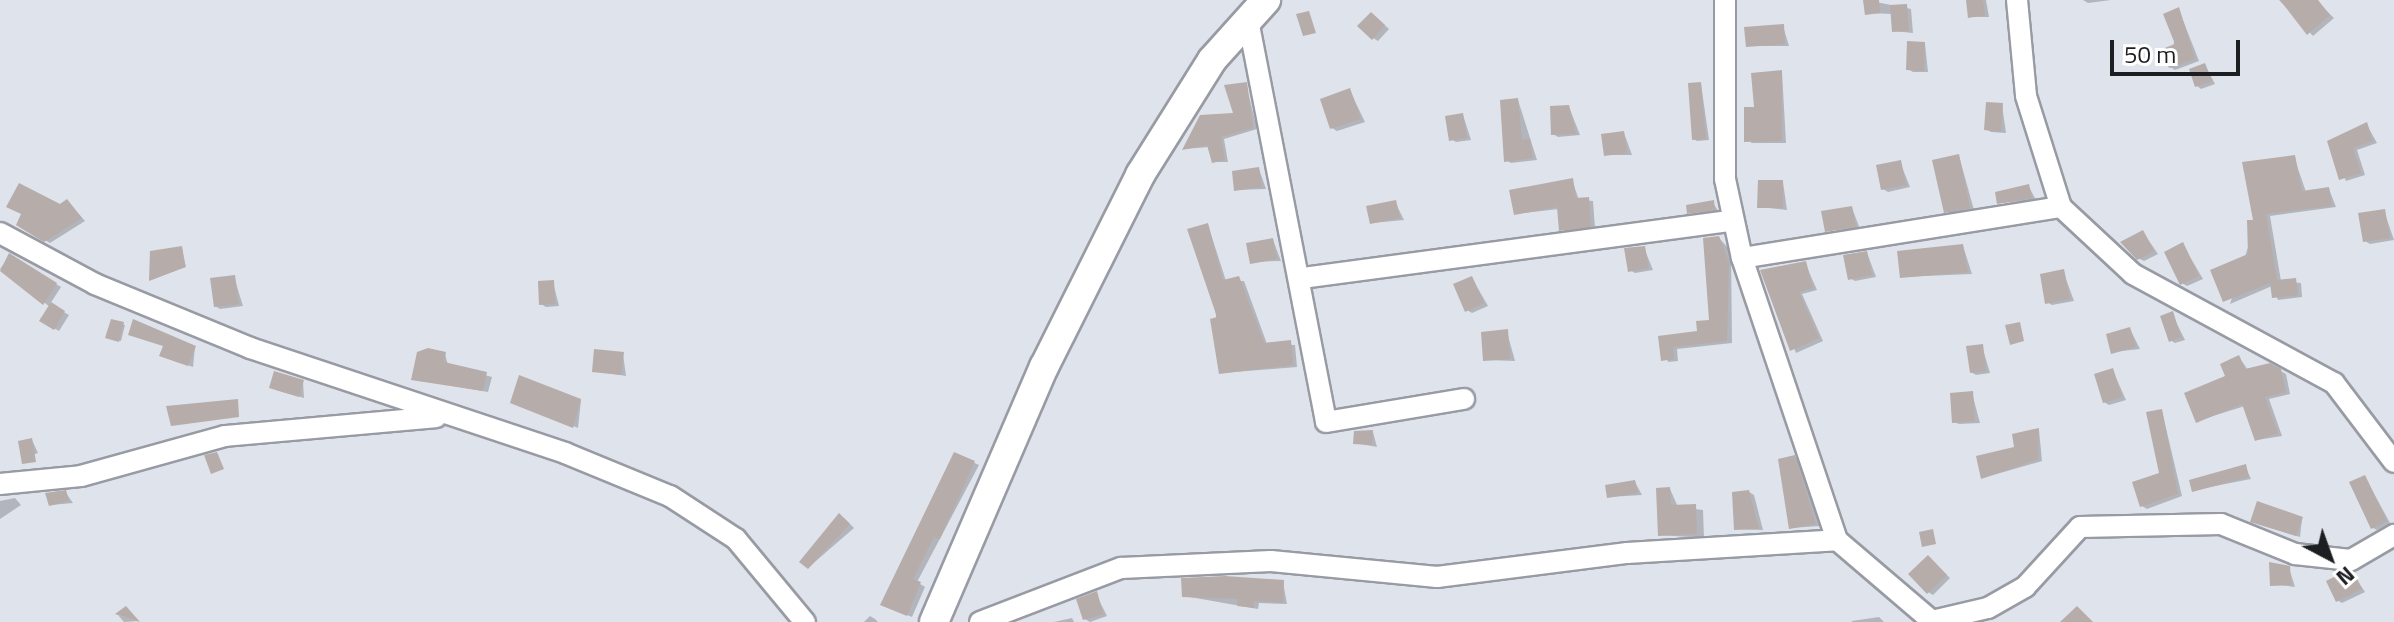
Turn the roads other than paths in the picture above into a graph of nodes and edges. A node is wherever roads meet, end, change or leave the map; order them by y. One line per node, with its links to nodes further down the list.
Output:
1 (1725, 0): 5 (street)
2 (2017, 0): 4 (street)
3 (1257, 10): 8 (street); 16 (street)
4 (2061, 207): 7 (street); 11 (street)
5 (1732, 221): 7 (street); 8 (street)
6 (0, 233): 10 (street)
7 (1742, 258): 14 (street)
8 (1302, 278): 9 (street)
9 (1464, 399)
10 (444, 416): 12 (street); 15 (street)
11 (2394, 462)
12 (0, 484)
13 (2394, 535): 14 (street)
14 (1837, 540): 17 (street)
15 (805, 622)
16 (934, 622)
17 (980, 622)

